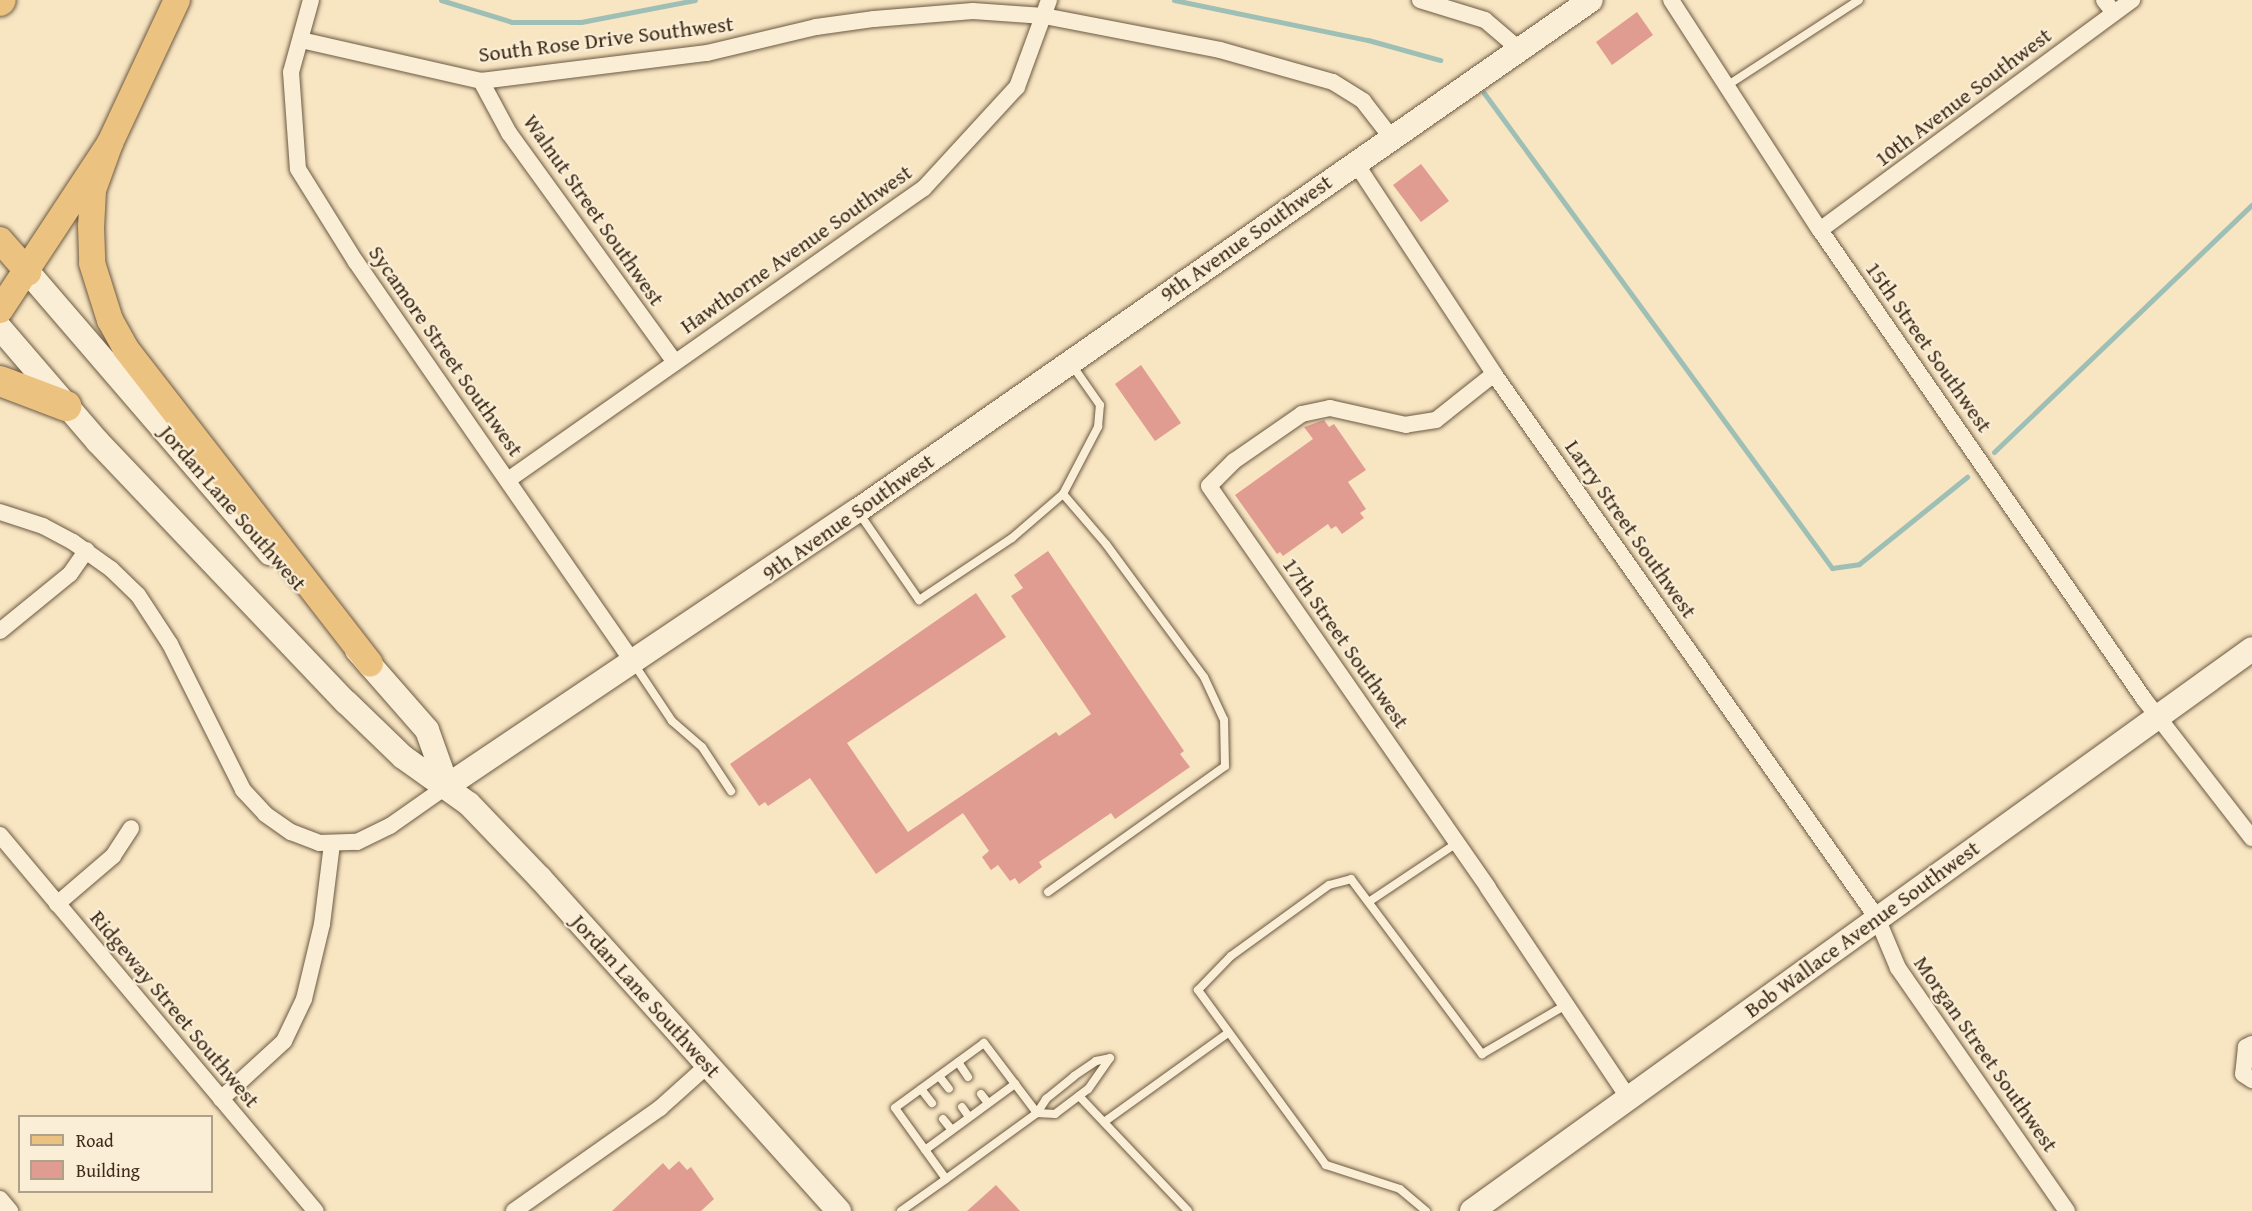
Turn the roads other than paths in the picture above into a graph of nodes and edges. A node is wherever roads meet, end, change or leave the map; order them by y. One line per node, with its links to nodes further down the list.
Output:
1 (177, 0): 15 (main road)
2 (311, 0): 10 (street, Sycamore Street Southwest)
3 (1420, 0): 11 (street)
4 (1591, 0): 11 (main road, 9th Avenue Southwest)
5 (1671, 0): 13 (street, 15th Street Southwest)
6 (1859, 0): 13 (lane)
7 (2132, 0): 8 (street, 10th Avenue Southwest)
8 (2109, 7): 17 (street, 10th Avenue Southwest)
9 (1047, 8): 12 (street, South Rose Drive Southwest); 14 (street, South Rose Drive Southwest); 22 (street, Hawthorne Avenue Southwest)
10 (301, 40): 12 (street, South Rose Drive Southwest); 27 (street, Sycamore Street Southwest)
11 (1519, 49): 14 (main road, 9th Avenue Southwest)
12 (482, 81): 22 (street, Walnut Street Southwest)
13 (1728, 85): 17 (street, 15th Street Southwest)
14 (1391, 137): 16 (main road, 9th Avenue Southwest)
15 (110, 143): 19 (main road); 34 (main road)
16 (1355, 162): 23 (main road, 9th Avenue Southwest); 24 (street, Larry Street Southwest)
17 (1820, 230): 36 (street, 15th Street Southwest)
18 (0, 240): 19 (main road, Jordan Lane Southwest)
19 (28, 272): 20 (main road); 34 (main road, Jordan Lane Southwest)
20 (0, 310)
21 (0, 328): 26 (main road, Jordan Lane Southwest)
22 (675, 362): 27 (street, Hawthorne Avenue Southwest)
23 (1070, 362): 28 (lane); 29 (main road, 9th Avenue Southwest)
24 (1494, 374): 42 (street, 17th Street Southwest); 47 (street, Larry Street Southwest)
25 (0, 381): 26 (highway)
26 (66, 406): 37 (main road, Jordan Lane Southwest)
27 (508, 480): 35 (street, Sycamore Street Southwest)
28 (1063, 494): 29 (lane); 44 (lane)
29 (857, 511): 35 (main road, 9th Avenue Southwest)
30 (0, 512): 31 (street)
31 (87, 550): 32 (street); 43 (street)
32 (0, 631)
33 (2252, 649): 36 (main road, Bob Wallace Avenue Southwest)
34 (370, 664): 37 (main road, Jordan Lane Southwest)
35 (634, 664): 37 (main road, 9th Avenue Southwest); 38 (lane)
36 (2157, 716): 41 (street, 15th Street Southwest); 47 (main road, Bob Wallace Avenue Southwest)
37 (447, 786): 43 (street, 9th Avenue Southwest); 52 (main road, Jordan Lane Southwest)
38 (730, 791)
39 (131, 828): 46 (street)
40 (0, 835): 46 (street, Ridgeway Street Southwest)
41 (2252, 838)
42 (1457, 843): 45 (lane); 48 (street, 17th Street Southwest)
43 (332, 844): 61 (street)
44 (1048, 892)
45 (1370, 901): 48 (lane); 49 (lane)
46 (57, 904): 61 (street, Ridgeway Street Southwest)
47 (1877, 918): 62 (main road, Bob Wallace Avenue Southwest); 82 (street, Morgan Street Southwest)
48 (1566, 1005): 62 (street, 17th Street Southwest)
49 (1228, 1033): 69 (lane); 80 (lane)
50 (2252, 1044): 55 (street)
51 (958, 1062): 53 (lane); 54 (lane); 56 (lane)
52 (708, 1065): 76 (street); 77 (main road, Jordan Lane Southwest)
53 (939, 1076): 57 (lane); 58 (lane)
54 (968, 1077)
55 (2252, 1080)
56 (1015, 1084): 64 (lane); 66 (lane)
57 (921, 1089): 63 (lane); 71 (lane)
58 (949, 1089)
59 (981, 1094): 64 (lane)
60 (1079, 1096): 66 (lane); 66 (lane); 69 (lane)
61 (221, 1099): 75 (street, Ridgeway Street Southwest)
62 (1629, 1099): 81 (main road, Bob Wallace Avenue Southwest)
63 (932, 1103)
64 (988, 1104): 67 (lane)
65 (962, 1107): 67 (lane)
66 (1037, 1113): 72 (lane)
67 (969, 1117): 70 (lane)
68 (944, 1119): 70 (lane)
69 (1104, 1122): 79 (lane)
70 (951, 1130): 71 (lane)
71 (925, 1150): 72 (lane)
72 (946, 1179): 78 (lane)
73 (0, 1198): 74 (street)
74 (10, 1211)
75 (315, 1211)
76 (514, 1211)
77 (839, 1211)
78 (901, 1211)
79 (1188, 1211)
80 (1426, 1211)
81 (1472, 1211)
82 (2067, 1211)

